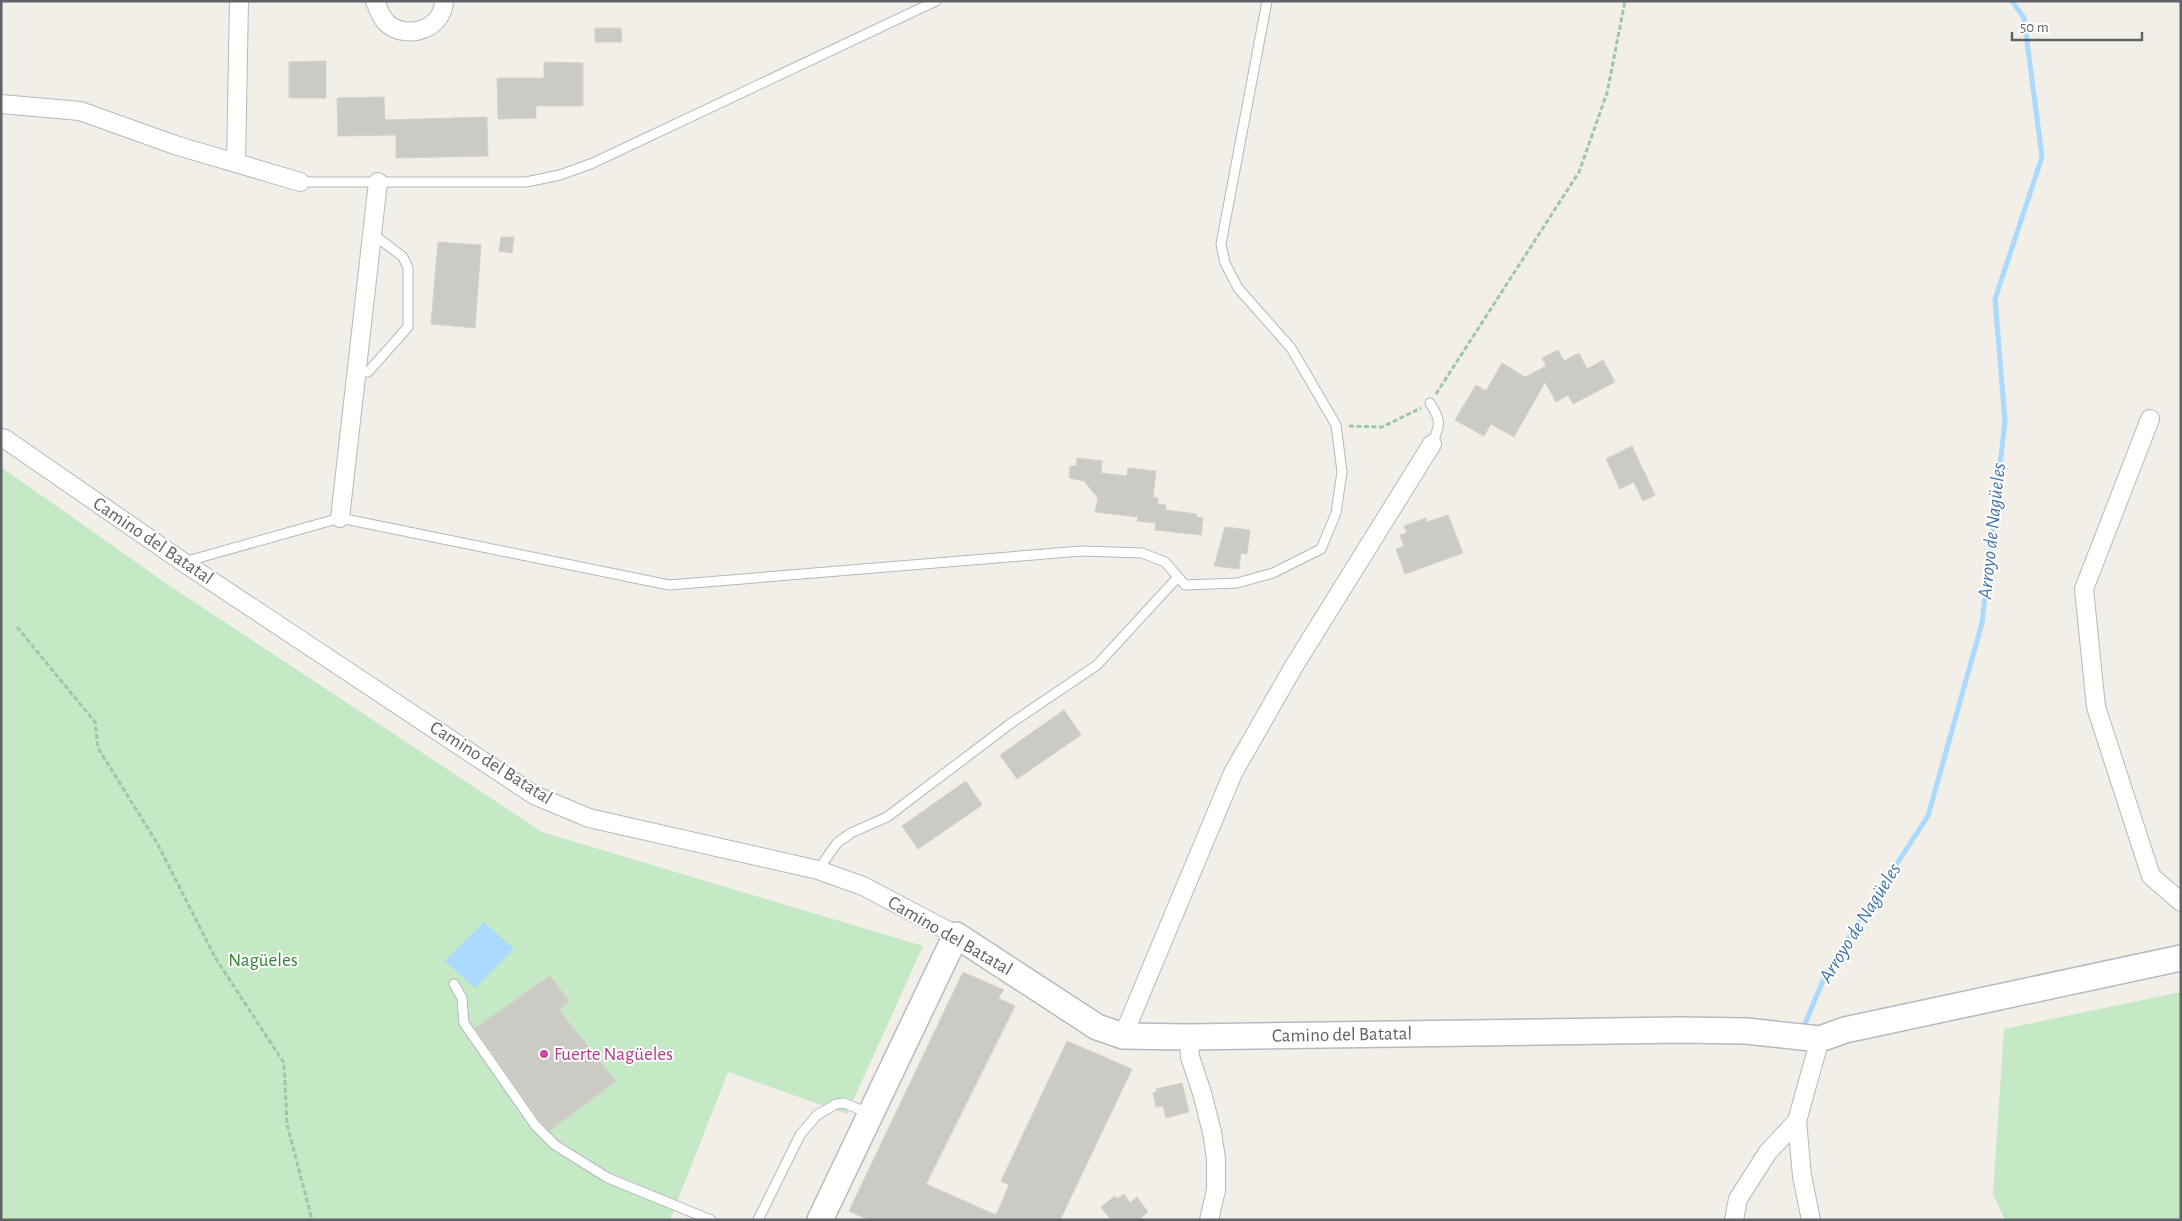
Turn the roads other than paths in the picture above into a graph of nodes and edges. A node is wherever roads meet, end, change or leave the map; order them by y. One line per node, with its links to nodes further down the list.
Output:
1 (238, 1): 7 (street)
2 (375, 1): 3 (street)
3 (444, 1)
4 (936, 1): 9 (lane)
5 (1267, 1): 18 (lane)
6 (1, 104): 7 (street)
7 (236, 163): 8 (street)
8 (300, 182): 9 (lane)
9 (378, 182): 10 (street)
10 (372, 234): 11 (street); 11 (lane)
11 (356, 373): 16 (street)
12 (1430, 404): 15 (lane)
13 (2150, 418): 20 (street)
14 (1, 438): 17 (street, Camino del Batatal)
15 (1432, 444): 24 (street)
16 (340, 518): 17 (lane); 18 (lane)
17 (183, 562): 19 (street, Camino del Batatal)
18 (1178, 577): 19 (lane)
19 (818, 870): 21 (street, Camino del Batatal)
20 (2181, 902)
21 (956, 935): 24 (street, Camino del Batatal); 27 (street)
22 (2181, 958): 26 (street)
23 (454, 984): 29 (lane)
24 (1123, 1036): 25 (street, Camino del Batatal)
25 (1189, 1037): 26 (street, Camino del Batatal); 32 (street)
26 (1820, 1039): 28 (street)
27 (870, 1114): 30 (lane); 31 (street)
28 (1797, 1121): 33 (street); 34 (street)
29 (711, 1220)
30 (758, 1220)
31 (820, 1220)
32 (1209, 1220)
33 (1734, 1220)
34 (1811, 1220)

